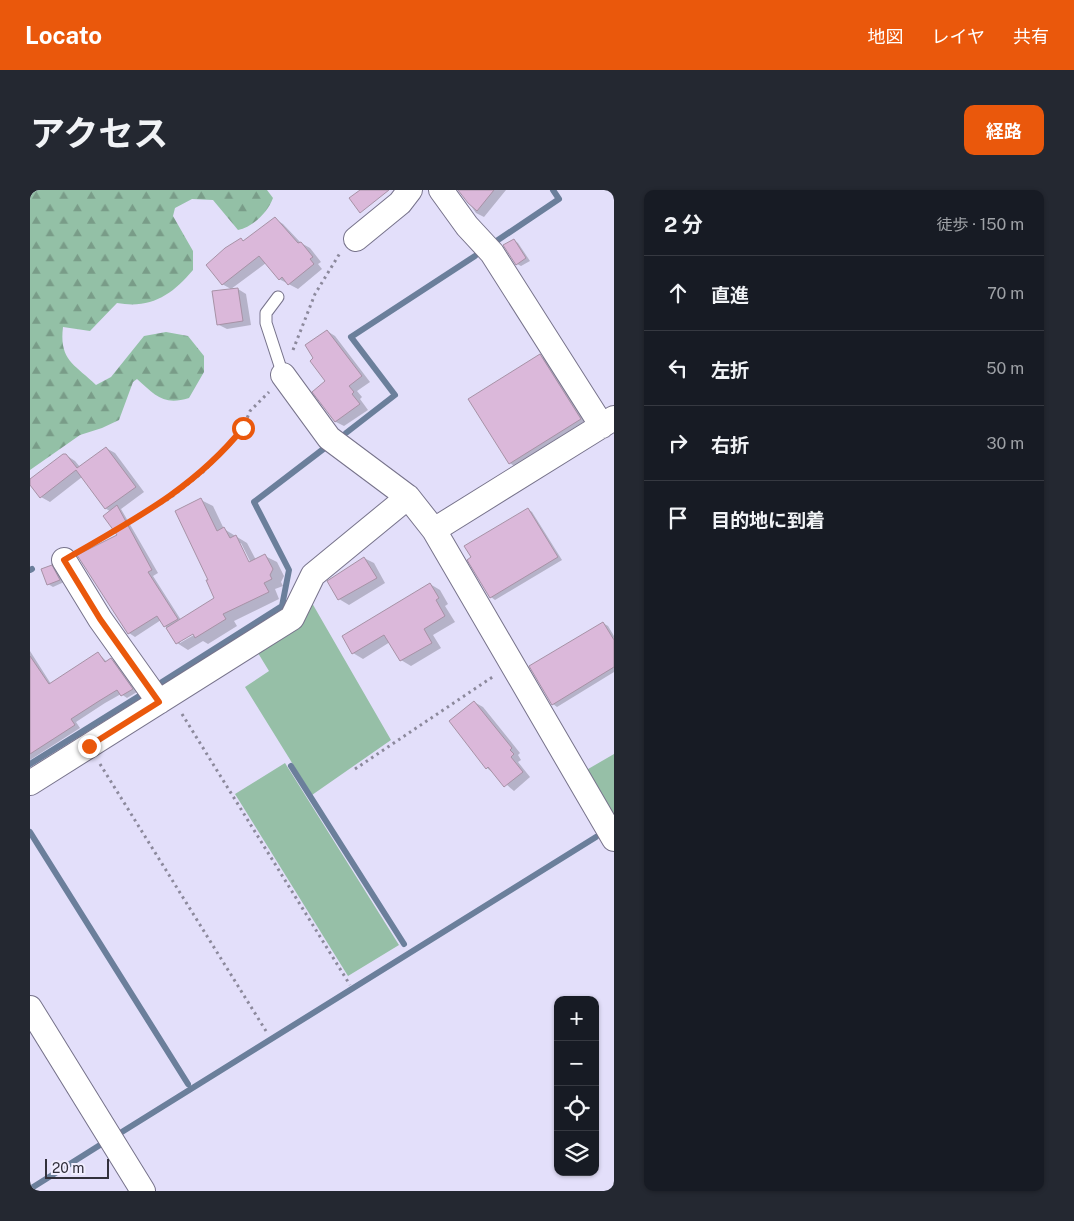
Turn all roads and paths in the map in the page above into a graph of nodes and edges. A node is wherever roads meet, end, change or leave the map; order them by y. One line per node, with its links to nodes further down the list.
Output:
1 (410, 190): 3 (street)
2 (441, 190): 6 (street)
3 (356, 239): 5 (path)
4 (278, 297): 5 (lane)
5 (283, 374): 7 (street); 9 (path)
6 (608, 422): 8 (street)
7 (408, 498): 8 (street); 11 (street)
8 (434, 530): 10 (street)
9 (64, 560): 11 (street)
10 (512, 664): 13 (path); 15 (street)
11 (165, 699): 12 (street); 16 (path)
12 (89, 746): 14 (street); 18 (path)
13 (355, 769)
14 (30, 783)
15 (614, 839)
16 (350, 985)
17 (30, 1008): 19 (street)
18 (266, 1031)
19 (143, 1191)

